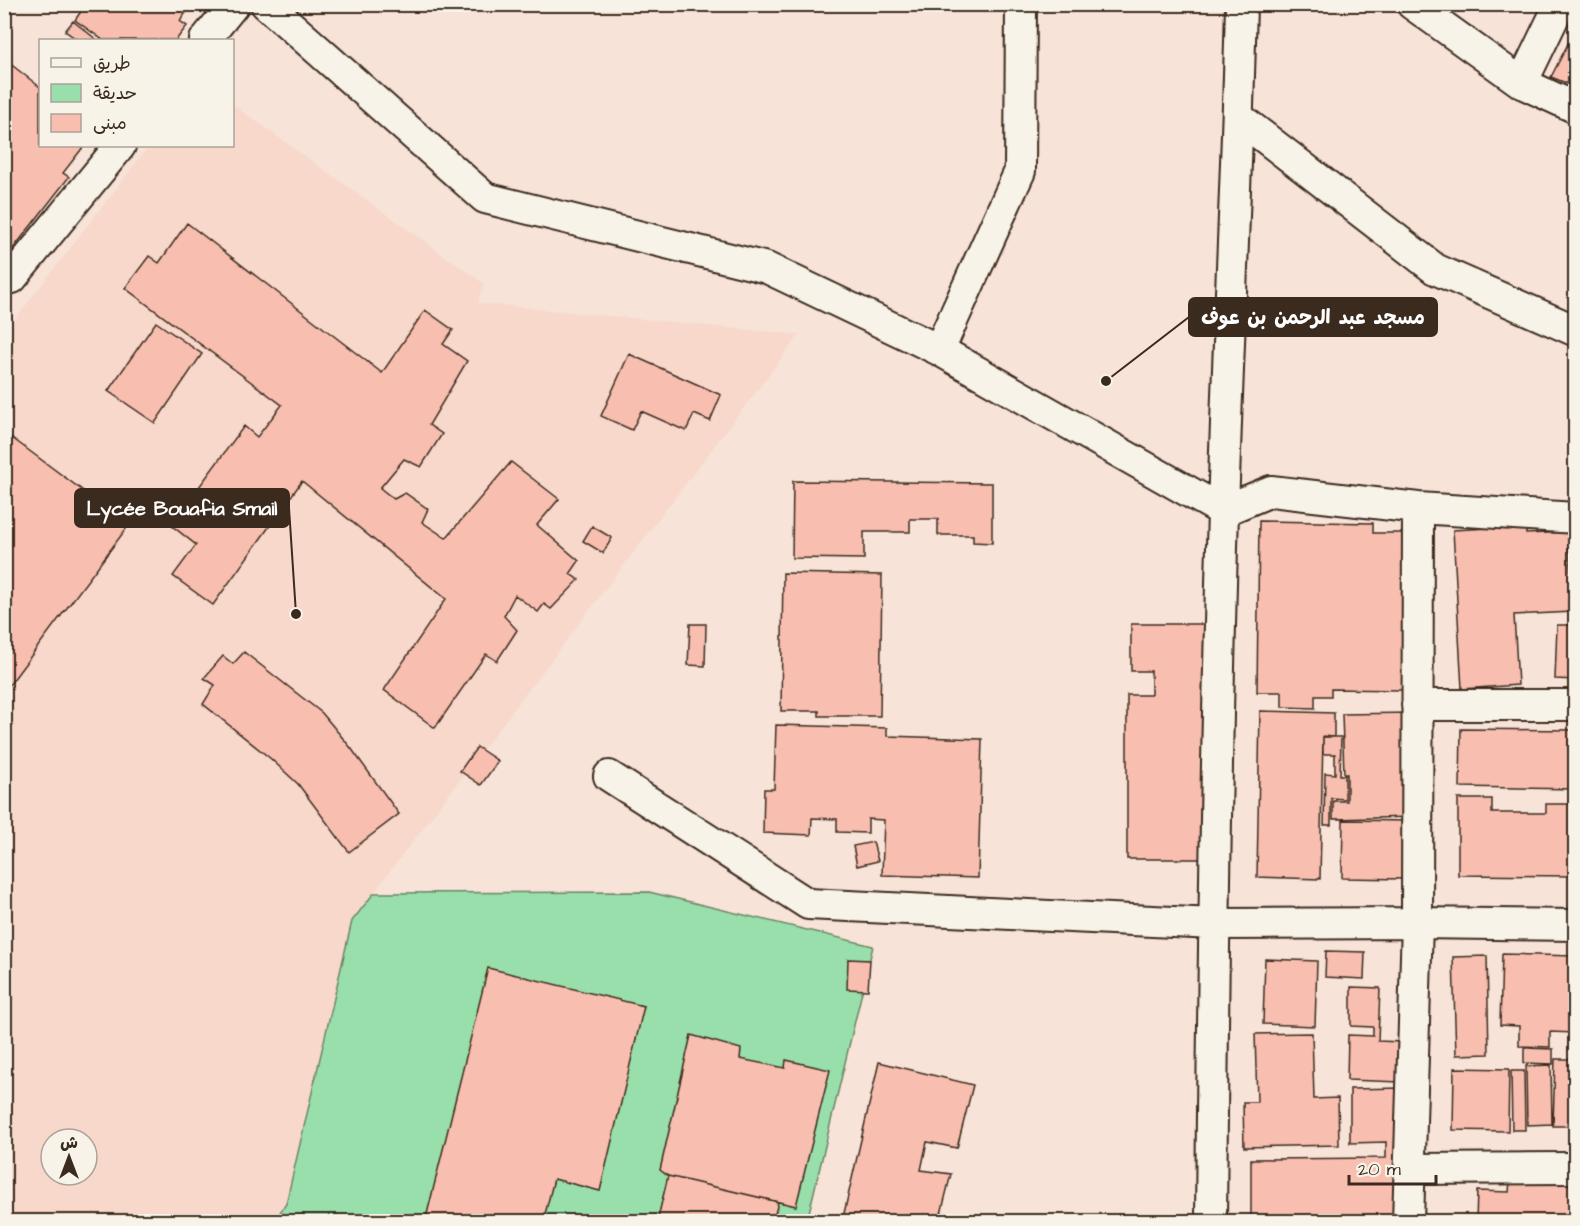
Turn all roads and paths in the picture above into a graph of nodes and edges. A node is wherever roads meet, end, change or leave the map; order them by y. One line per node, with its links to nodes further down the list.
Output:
1 (234, 4): 7 (street)
2 (266, 4): 14 (street)
3 (1021, 4): 14 (street)
4 (1241, 4): 10 (street)
5 (1412, 4): 8 (street)
6 (1560, 4): 8 (street)
7 (206, 39)
8 (1522, 83): 9 (street)
9 (1575, 108)
10 (1238, 117): 13 (street); 16 (street)
11 (119, 147): 12 (street)
12 (7, 279)
13 (1575, 331)
14 (939, 350): 16 (street)
15 (1418, 508): 16 (street); 17 (street); 18 (street)
16 (1223, 511): 22 (street)
17 (1575, 518)
18 (1417, 705): 19 (street); 21 (street)
19 (1575, 705)
20 (609, 776): 22 (street)
21 (1416, 923): 22 (street); 23 (street); 25 (street)
22 (1214, 924): 26 (street)
23 (1575, 925)
24 (1575, 1168): 25 (street)
25 (1409, 1169): 27 (street)
26 (1211, 1221)
27 (1408, 1221)

